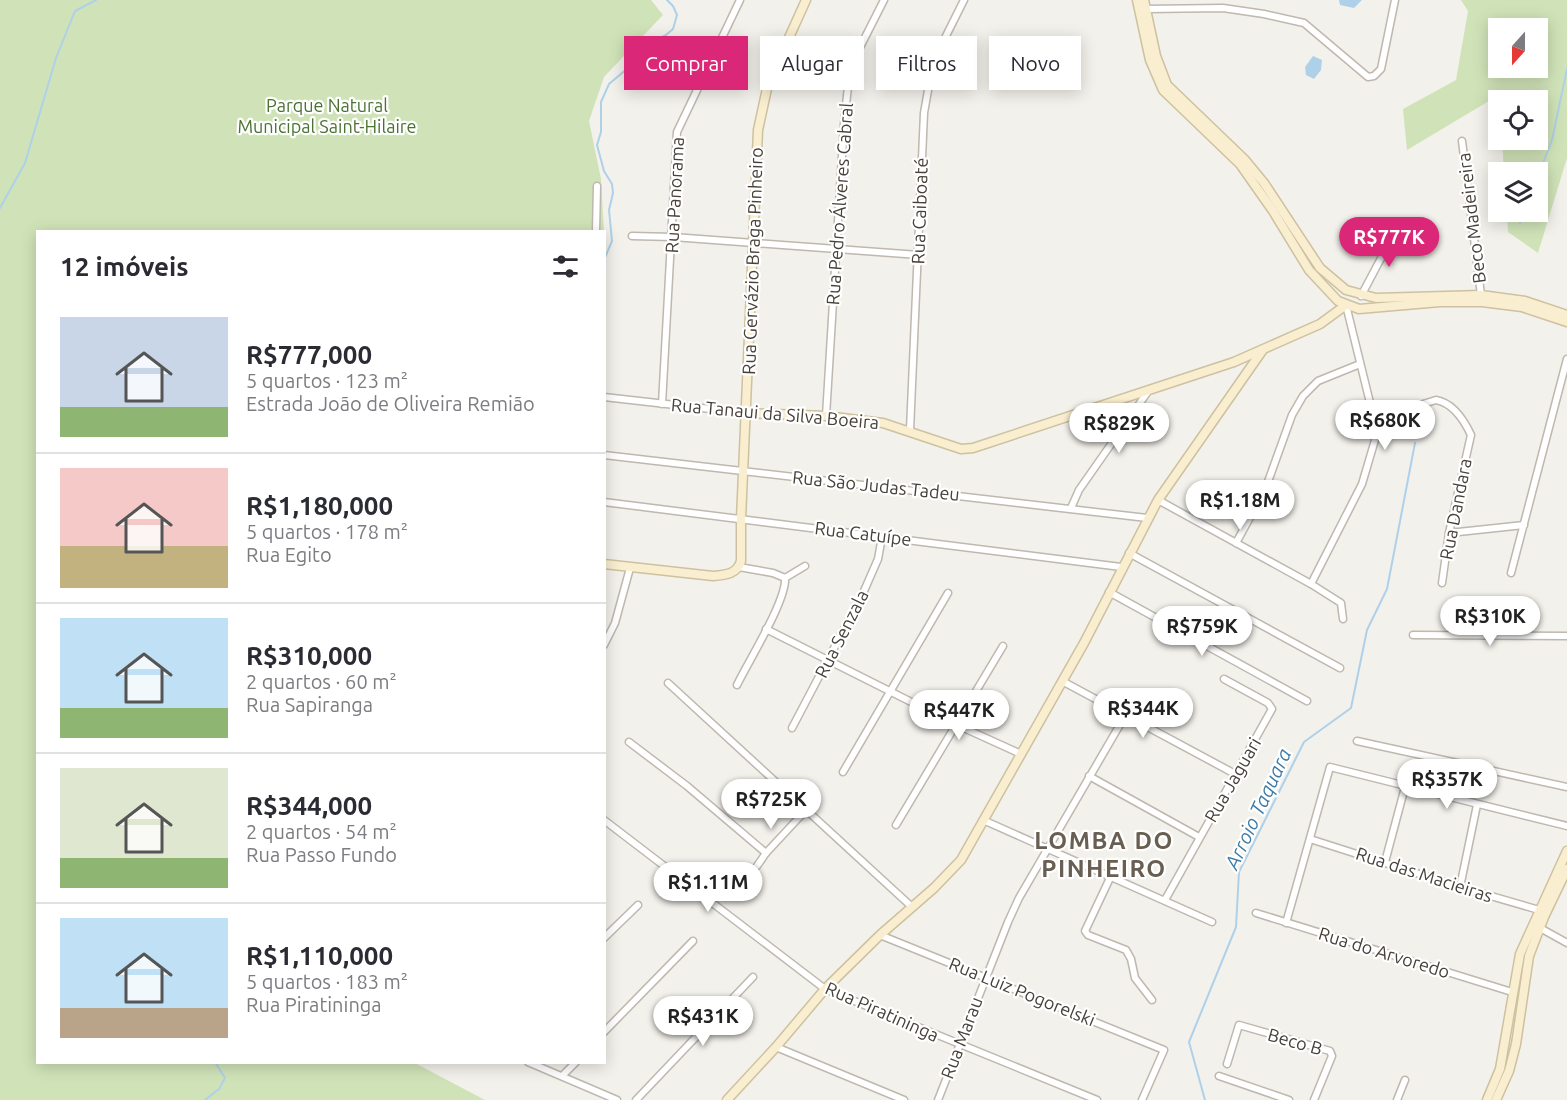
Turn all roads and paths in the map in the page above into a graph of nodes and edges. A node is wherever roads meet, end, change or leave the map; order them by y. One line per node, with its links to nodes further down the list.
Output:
1 (740, 0): 13 (street, Rua Panorama)
2 (806, 0): 14 (street, Rua Gervázio Braga Pinheiro)
3 (884, 0): 15 (street, Rua Pedro Álveres Cabral)
4 (964, 0): 16 (street, Rua Caiboaté)
5 (1137, 0): 20 (street)
6 (1395, 0): 7 (street)
7 (1145, 4): 17 (street)
8 (1462, 141): 18 (street, Beco Madeireira)
9 (597, 186): 10 (street)
10 (596, 230)
11 (1396, 230): 19 (street)
12 (632, 236): 13 (street)
13 (673, 237): 14 (street); 29 (street, Rua Panorama)
14 (754, 243): 15 (street); 30 (street, Rua Gervázio Braga Pinheiro)
15 (837, 248): 16 (street); 31 (street, Rua Pedro Álveres Cabral)
16 (919, 255): 33 (street, Rua Caiboaté)
17 (1346, 290): 19 (street); 20 (street, Rua Tanaui da Silva Boeira)
18 (1481, 295): 19 (street); 22 (street)
19 (1361, 296): 21 (street)
20 (1342, 303): 21 (street); 24 (street, Rua Tanaui da Silva Boeira); 26 (street)
21 (1359, 309): 23 (street)
22 (1567, 315)
23 (1567, 322)
24 (1262, 351): 27 (street, Rua Tanaui da Silva Boeira); 36 (street)
25 (1567, 359): 41 (street)
26 (1360, 364): 32 (street); 44 (street)
27 (1149, 390): 33 (street, Rua Tanaui da Silva Boeira); 38 (street)
28 (606, 398): 29 (street, Rua Tanaui da Silva Boeira)
29 (662, 404): 30 (street, Rua Tanaui da Silva Boeira)
30 (746, 413): 31 (street, Rua Tanaui da Silva Boeira); 35 (street, Rua Gervázio Braga Pinheiro)
31 (826, 416): 33 (street, Rua Tanaui da Silva Boeira)
32 (1374, 419): 42 (street, Rua Dandara); 54 (street)
33 (910, 430)
34 (606, 455): 35 (street, Rua São Judas Tadeu)
35 (744, 471): 38 (street, Rua São Judas Tadeu); 40 (street, Rua Gervázio Braga Pinheiro)
36 (1158, 500): 39 (street); 44 (street)
37 (606, 502): 40 (street, Rua Catuípe)
38 (1071, 508): 39 (street, Rua São Judas Tadeu)
39 (1147, 518): 45 (street)
40 (741, 519): 43 (street, Rua Catuípe); 48 (street, Rua Gervázio Braga Pinheiro)
41 (1524, 525): 42 (street); 51 (street)
42 (1449, 533): 53 (street, Rua Dandara)
43 (882, 537): 49 (street, Rua Catuípe); 63 (street, Rua Senzala)
44 (1236, 543): 54 (street)
45 (1129, 553): 49 (street); 64 (street)
46 (606, 564): 50 (street)
47 (805, 566): 52 (street)
48 (740, 567): 50 (street); 52 (street)
49 (1121, 567): 55 (street)
50 (630, 568): 61 (street)
51 (1511, 573)
52 (785, 578): 58 (street)
53 (1442, 583)
54 (1311, 584): 57 (street)
55 (1109, 592): 66 (street); 70 (street)
56 (948, 593): 69 (street)
57 (1343, 618)
58 (766, 629): 63 (street); 68 (street)
59 (1413, 635): 60 (street)
60 (1567, 636)
61 (606, 641)
62 (1003, 646): 72 (street)
63 (829, 660): 69 (street); 73 (street, Rua Senzala)
64 (1340, 668)
65 (1224, 679): 78 (street, Rua Jaguari)
66 (1062, 681): 71 (street); 76 (street)
67 (668, 683): 83 (street)
68 (737, 685)
69 (891, 691): 72 (street); 77 (street)
70 (1307, 701)
71 (1125, 716): 78 (street); 79 (street, Rua Marau)
72 (955, 724): 76 (street); 86 (street)
73 (792, 728)
74 (1357, 741): 81 (street)
75 (629, 742): 92 (street)
76 (1021, 754): 84 (street)
77 (843, 772)
78 (1237, 775): 88 (street, Rua Jaguari)
79 (1089, 776): 88 (street); 90 (street, Rua Marau)
80 (1406, 787): 82 (street); 89 (street); 93 (street)
81 (1567, 787)
82 (1477, 805): 87 (street); 97 (street)
83 (806, 810): 92 (street); 100 (street)
84 (983, 820): 90 (street); 100 (street)
85 (606, 822): 112 (street, Rua Piratininga)
86 (896, 825)
87 (1567, 825)
88 (1199, 837): 98 (street, Rua Jaguari)
89 (1310, 838): 93 (street, Rua das Macieiras); 104 (street)
90 (1047, 848): 96 (street); 111 (street, Rua Marau)
91 (1567, 851): 101 (street)
92 (766, 854): 94 (street)
93 (1385, 862): 97 (street, Rua das Macieiras)
94 (757, 866)
95 (1567, 869): 105 (street)
96 (1110, 878): 98 (street); 114 (street)
97 (1460, 887): 101 (street, Rua das Macieiras)
98 (1165, 900): 103 (street)
99 (638, 905): 107 (street)
100 (912, 907): 106 (street)
101 (1539, 910): 113 (street)
102 (1256, 913): 104 (street, Rua do Arvoredo)
103 (1212, 922)
104 (1286, 923): 113 (street, Rua do Arvoredo)
105 (1540, 928): 109 (street); 135 (street)
106 (880, 935): 111 (street, Rua Luiz Pogorelski); 112 (street)
107 (606, 936)
108 (693, 941): 115 (street)
109 (1567, 943)
110 (753, 977): 125 (street)
111 (986, 977): 116 (street, Rua Marau); 130 (street, Rua Luiz Pogorelski)
112 (825, 989): 116 (street, Rua Piratininga); 117 (street)
113 (1512, 992): 134 (street)
114 (1152, 1000)
115 (606, 1030)
116 (958, 1045): 128 (street, Rua Marau); 129 (street, Rua Piratininga)
117 (776, 1047): 126 (street); 127 (street)
118 (533, 1064): 121 (street)
119 (574, 1064): 121 (street)
120 (1227, 1064): 132 (street, Beco B)
121 (562, 1076): 124 (street)
122 (1219, 1077): 131 (street)
123 (1405, 1080): 133 (street)
124 (617, 1100)
125 (636, 1100)
126 (727, 1100)
127 (904, 1100)
128 (938, 1100)
129 (1097, 1100)
130 (1142, 1100)
131 (1289, 1100)
132 (1314, 1100)
133 (1397, 1100)
134 (1486, 1100)
135 (1496, 1100)

